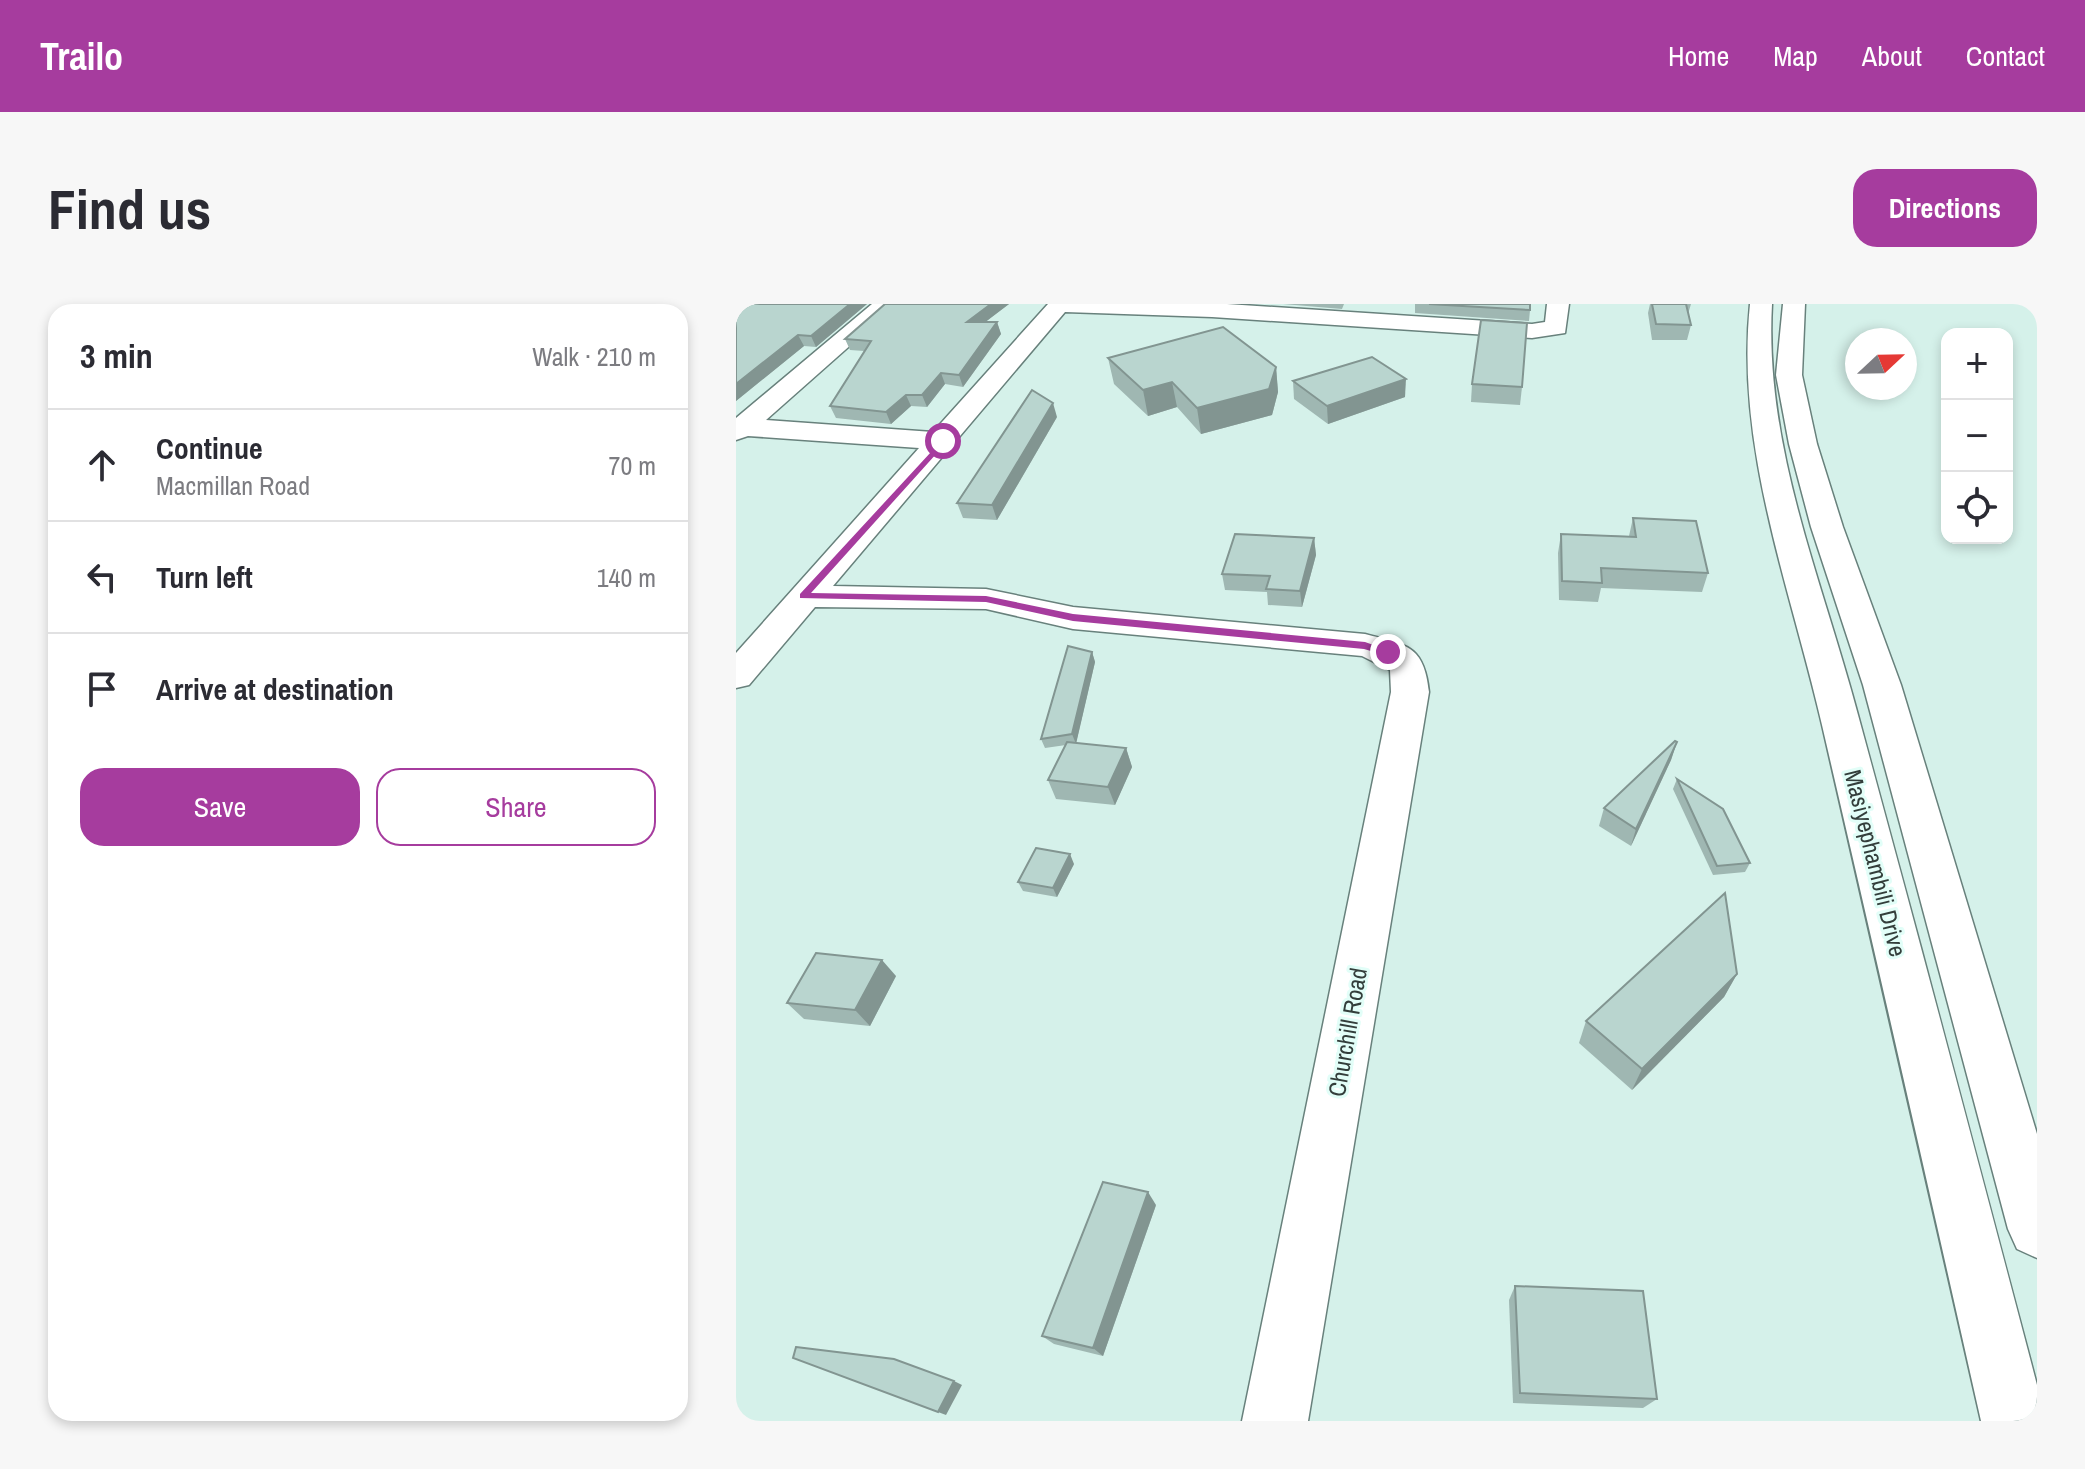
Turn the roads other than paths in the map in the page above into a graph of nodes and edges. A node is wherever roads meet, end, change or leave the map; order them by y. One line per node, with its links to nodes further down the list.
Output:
1 (886, 304): 8 (street)
2 (1059, 304): 6 (street); 9 (street)
3 (1558, 304): 7 (street)
4 (1761, 304): 14 (street, Masiyephambili Drive)
5 (1794, 304): 12 (street)
6 (1215, 307): 7 (street)
7 (1380, 312)
8 (739, 429): 9 (street)
9 (943, 441): 10 (street)
10 (803, 596): 11 (street); 13 (street, Churchill Road)
11 (736, 676)
12 (2037, 1229)
13 (1275, 1421)
14 (2014, 1421)

